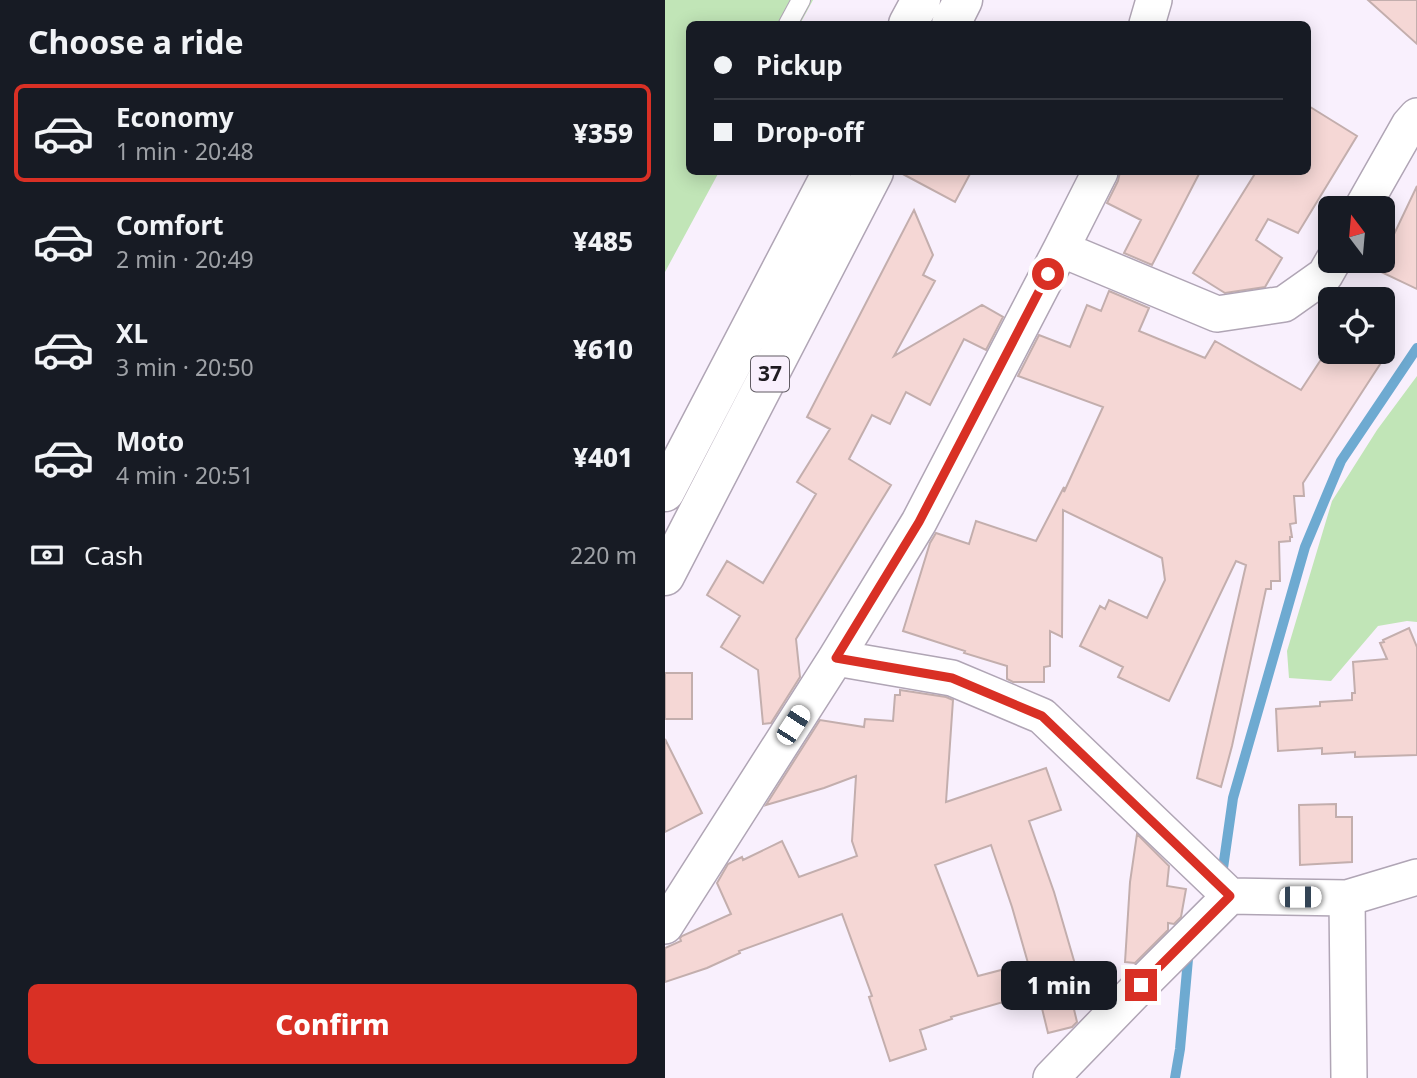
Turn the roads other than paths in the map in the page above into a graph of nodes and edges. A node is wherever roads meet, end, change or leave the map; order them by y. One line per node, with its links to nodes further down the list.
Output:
1 (801, 0): 5 (lane)
2 (921, 0): 6 (main road)
3 (963, 0): 7 (main road)
4 (1154, 0): 8 (street)
5 (790, 21)
6 (910, 21)
7 (952, 21)
8 (1148, 21)
9 (1417, 116): 13 (street)
10 (830, 175): 16 (main road, 37)
11 (872, 175): 17 (main road, 37)
12 (1098, 175): 14 (street)
13 (1369, 196)
14 (1061, 249): 15 (street); 18 (street)
15 (1326, 273)
16 (665, 492)
17 (665, 576)
18 (836, 658): 20 (street); 22 (street)
19 (1417, 877): 21 (street)
20 (1230, 896): 21 (street); 23 (street)
21 (1347, 898): 24 (street)
22 (665, 926)
23 (1051, 1078)
24 (1349, 1078)

